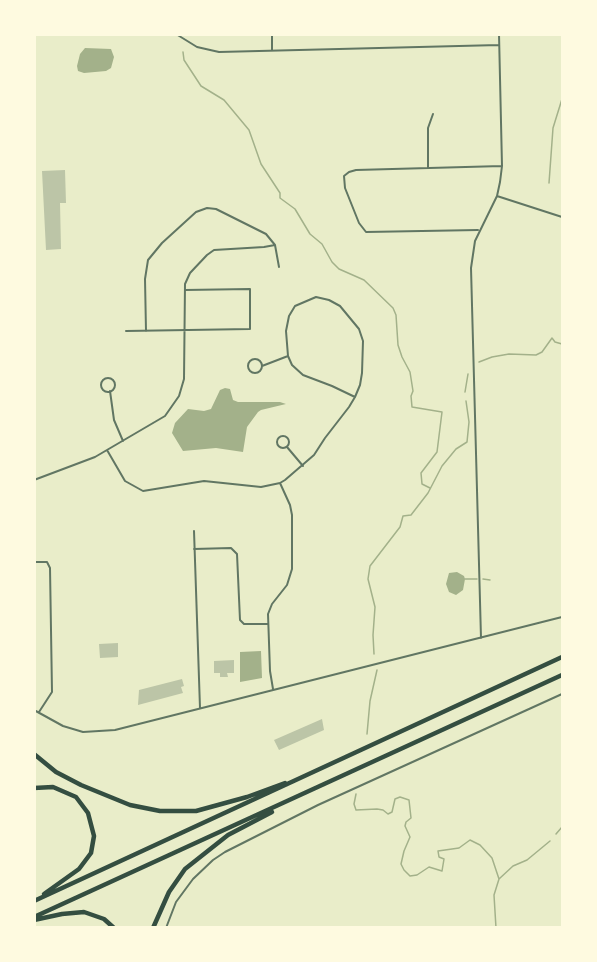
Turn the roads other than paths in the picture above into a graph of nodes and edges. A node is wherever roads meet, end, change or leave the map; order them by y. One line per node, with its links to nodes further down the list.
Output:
1 (176, 34): 5 (street)
2 (272, 34): 5 (street)
3 (499, 34): 4 (street)
4 (499, 45): 5 (street); 7 (street)
5 (273, 51)
6 (433, 114): 8 (street)
7 (502, 166): 8 (street); 9 (street)
8 (428, 168): 11 (street)
9 (497, 196): 10 (street); 11 (street)
10 (562, 217)
11 (479, 230): 33 (street)
12 (275, 245): 13 (street); 14 (street); 16 (street)
13 (279, 267)
14 (185, 290): 15 (street); 15 (street)
15 (185, 330): 16 (street); 22 (street)
16 (146, 331): 17 (street)
17 (126, 332)
18 (288, 356): 19 (street); 21 (street); 21 (street)
19 (262, 366): 19 (street)
20 (110, 391): 20 (street); 22 (street)
21 (355, 397): 25 (street)
22 (123, 441): 24 (street)
23 (286, 447): 23 (street); 25 (street)
24 (107, 450): 26 (street); 27 (street)
25 (303, 466): 27 (street)
26 (34, 480)
27 (280, 483): 32 (street)
28 (194, 531): 29 (street)
29 (194, 549): 32 (street); 38 (street)
30 (34, 562): 40 (street)
31 (562, 617): 33 (street)
32 (268, 624): 36 (street)
33 (481, 638): 36 (street)
34 (562, 657): 42 (highway)
35 (562, 675): 44 (highway)
36 (273, 689): 38 (street)
37 (562, 694): 49 (street)
38 (200, 708): 40 (street)
39 (34, 710): 40 (street)
40 (39, 713)
41 (34, 754): 42 (highway)
42 (321, 769): 45 (highway)
43 (34, 788): 45 (highway)
44 (309, 792): 46 (highway); 48 (highway)
45 (35, 901)
46 (34, 919): 47 (highway)
47 (114, 927)
48 (153, 927)
49 (166, 927)

